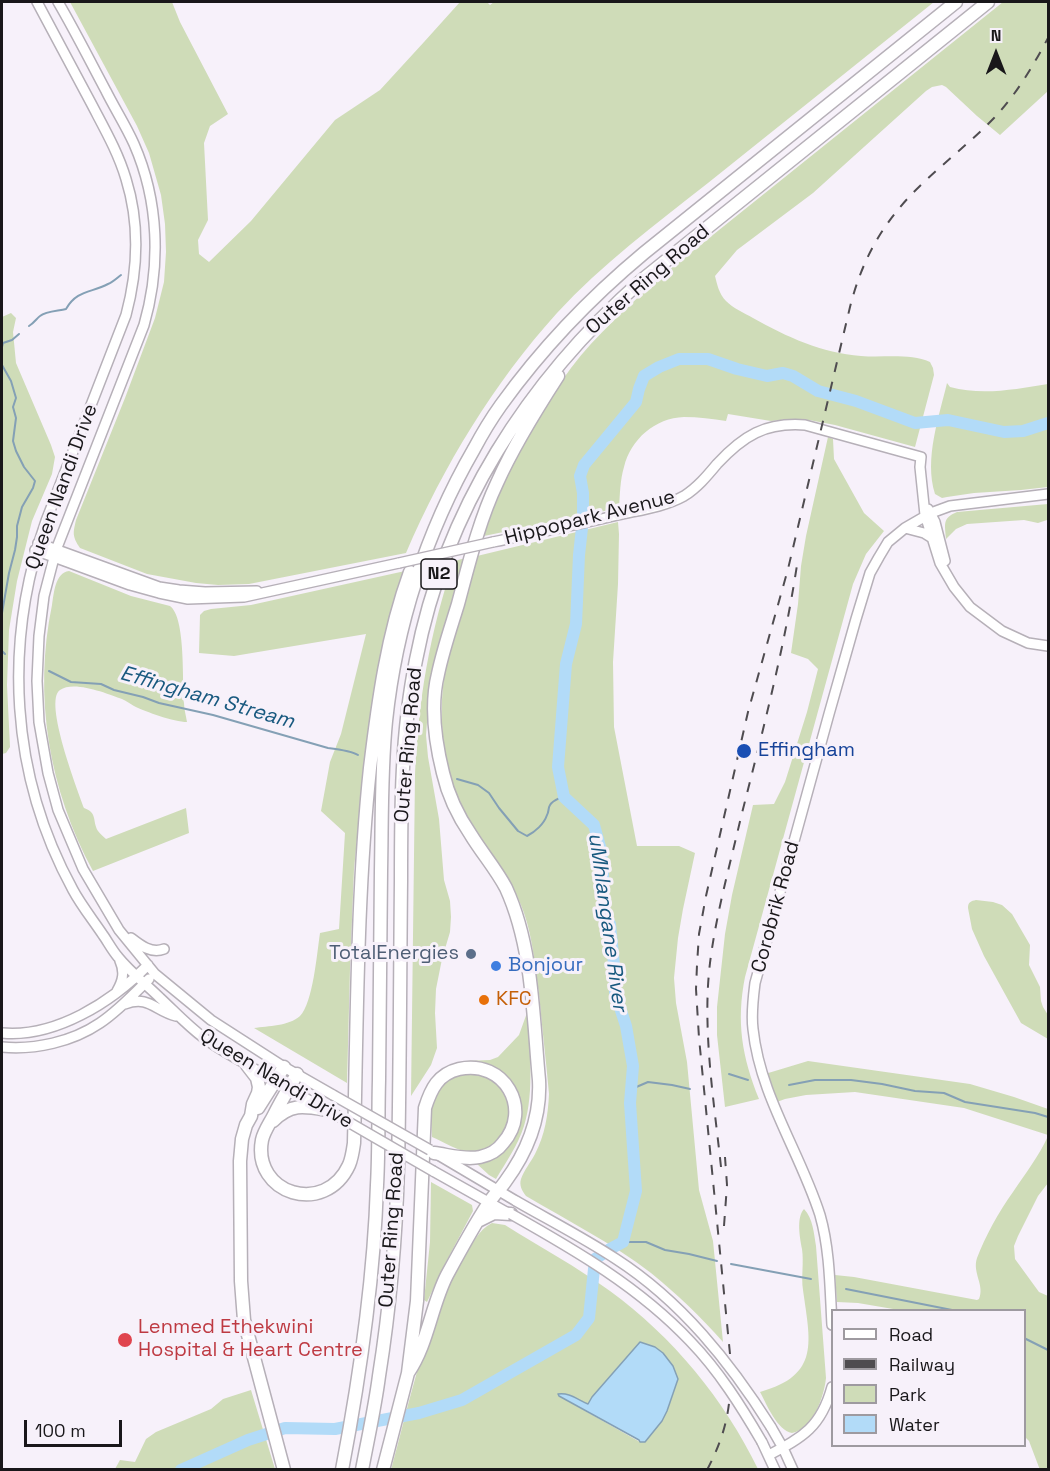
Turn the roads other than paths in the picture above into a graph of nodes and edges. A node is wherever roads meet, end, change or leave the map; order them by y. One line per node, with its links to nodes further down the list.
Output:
1 (37, 2): 13 (main road, Queen Nandi Drive)
2 (58, 2): 14 (main road, Queen Nandi Drive)
3 (956, 2): 6 (highway, Outer Ring Road / N2)
4 (988, 2): 5 (highway, Outer Ring Road / N2)
5 (587, 333): 38 (highway); 49 (highway, Outer Ring Road / N2)
6 (501, 405): 36 (highway); 48 (highway, Outer Ring Road / N2)
7 (1048, 494): 9 (main road, Corobrik Road)
8 (924, 500): 9 (main road); 10 (main road); 14 (main road, Hippopark Avenue, bridge)
9 (950, 507): 10 (main road, Corobrik Road)
10 (928, 514): 11 (main road, Corobrik Road); 12 (main road); 15 (main road)
11 (905, 528): 12 (main road); 42 (main road, Corobrik Road)
12 (932, 538): 15 (main road)
13 (37, 547): 14 (main road, Hippopark Avenue); 19 (main road, Queen Nandi Drive)
14 (55, 554): 17 (main road, Queen Nandi Drive)
15 (948, 575): 16 (main road)
16 (1048, 646)
17 (119, 930): 18 (main road); 20 (main road, Queen Nandi Drive)
18 (164, 949)
19 (119, 958): 22 (main road, Queen Nandi Drive); 24 (main road)
20 (148, 965): 21 (main road, Queen Nandi Drive); 22 (main road)
21 (155, 974): 23 (main road); 30 (main road, Queen Nandi Drive)
22 (137, 976): 23 (main road, Queen Nandi Drive); 24 (main road)
23 (145, 983): 25 (main road); 26 (main road, Queen Nandi Drive)
24 (116, 993): 27 (main road)
25 (122, 1005): 26 (main road); 28 (main road)
26 (178, 1017): 29 (main road, Queen Nandi Drive)
27 (2, 1033)
28 (2, 1047)
29 (247, 1065): 32 (main road, Queen Nandi Drive); 35 (highway)
30 (284, 1067): 31 (main road, Queen Nandi Drive); 32 (highway)
31 (297, 1074): 33 (highway); 37 (main road, Queen Nandi Drive, bridge)
32 (274, 1082): 33 (main road, Queen Nandi Drive); 35 (highway)
33 (288, 1089): 34 (main road, Queen Nandi Drive); 36 (highway)
34 (329, 1111): 36 (highway); 39 (main road, Queen Nandi Drive, bridge)
35 (251, 1116): 47 (highway)
36 (268, 1125)
37 (432, 1152): 38 (main road, Queen Nandi Drive); 43 (highway)
38 (498, 1190): 39 (highway); 45 (main road, Queen Nandi Drive, bridge)
39 (489, 1203): 40 (main road, Queen Nandi Drive); 41 (highway)
40 (511, 1214): 41 (highway); 46 (main road, Queen Nandi Drive, bridge)
41 (477, 1222): 43 (highway)
42 (831, 1313)
43 (407, 1377): 50 (highway)
44 (831, 1390): 45 (main road)
45 (783, 1448): 46 (main road); 52 (main road, Queen Nandi Drive)
46 (769, 1455): 51 (main road, Queen Nandi Drive)
47 (283, 1465)
48 (342, 1470)
49 (362, 1470)
50 (382, 1470)
51 (776, 1470)
52 (793, 1470)

